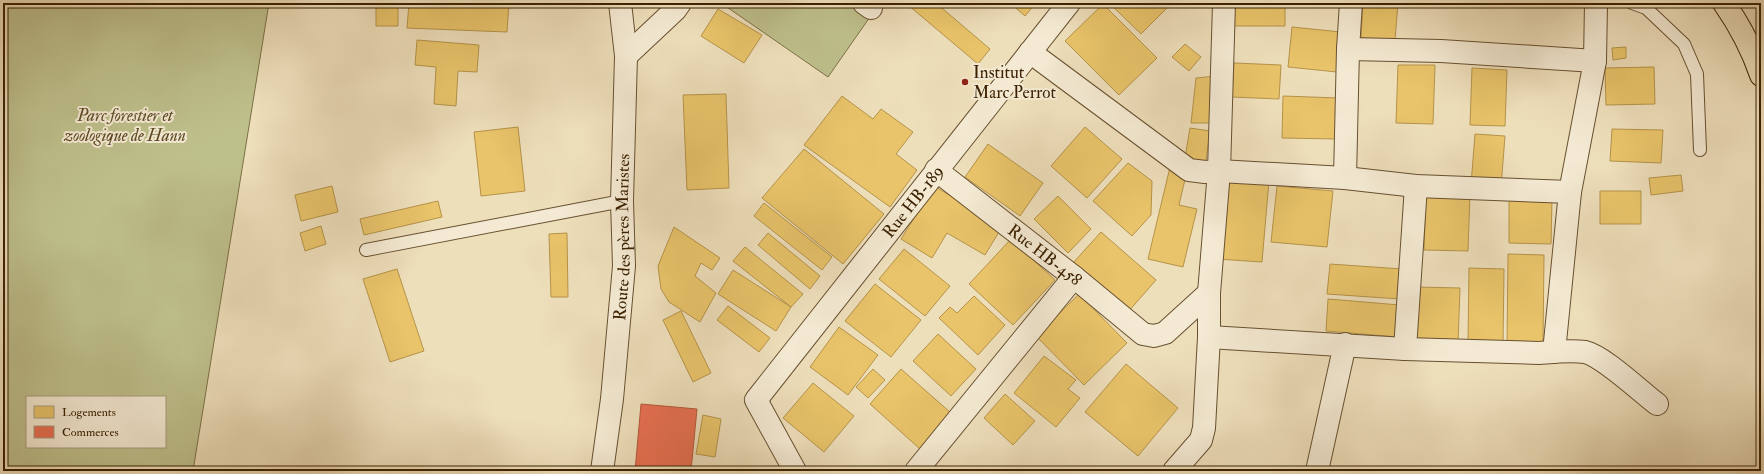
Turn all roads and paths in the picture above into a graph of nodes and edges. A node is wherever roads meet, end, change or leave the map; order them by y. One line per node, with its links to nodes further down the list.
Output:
1 (620, 3): 11 (street, Route des pères Maristes)
2 (680, 3): 11 (street)
3 (1069, 3): 10 (street, Rue HB-189)
4 (1224, 3): 16 (street)
5 (1351, 3): 9 (street)
6 (1596, 3): 12 (street)
7 (1632, 3): 14 (lane)
8 (1724, 3): 13 (highway)
9 (1348, 49): 12 (street); 17 (street)
10 (1030, 52): 15 (street, Rue HB-189); 16 (street)
11 (626, 56): 20 (street, Route des pères Maristes)
12 (1595, 60): 19 (street)
13 (1761, 75)
14 (1700, 150)
15 (936, 170): 22 (street, Rue HB-458); 30 (street, Rue HB-189)
16 (1219, 171): 17 (street); 23 (street)
17 (1345, 178): 18 (street)
18 (1416, 186): 19 (street); 26 (street)
19 (1570, 192): 27 (street)
20 (622, 201): 21 (lane); 29 (street, Route des pères Maristes)
21 (366, 250)
22 (1074, 277): 23 (street, Rue HB-458); 31 (street)
23 (1209, 293): 24 (street)
24 (1209, 337): 25 (street); 32 (street)
25 (1345, 344): 26 (street); 33 (street)
26 (1405, 349): 27 (street)
27 (1554, 352): 28 (street)
28 (1656, 404)
29 (602, 471)
30 (795, 471)
31 (916, 471)
32 (1174, 471)
33 (1317, 471)

